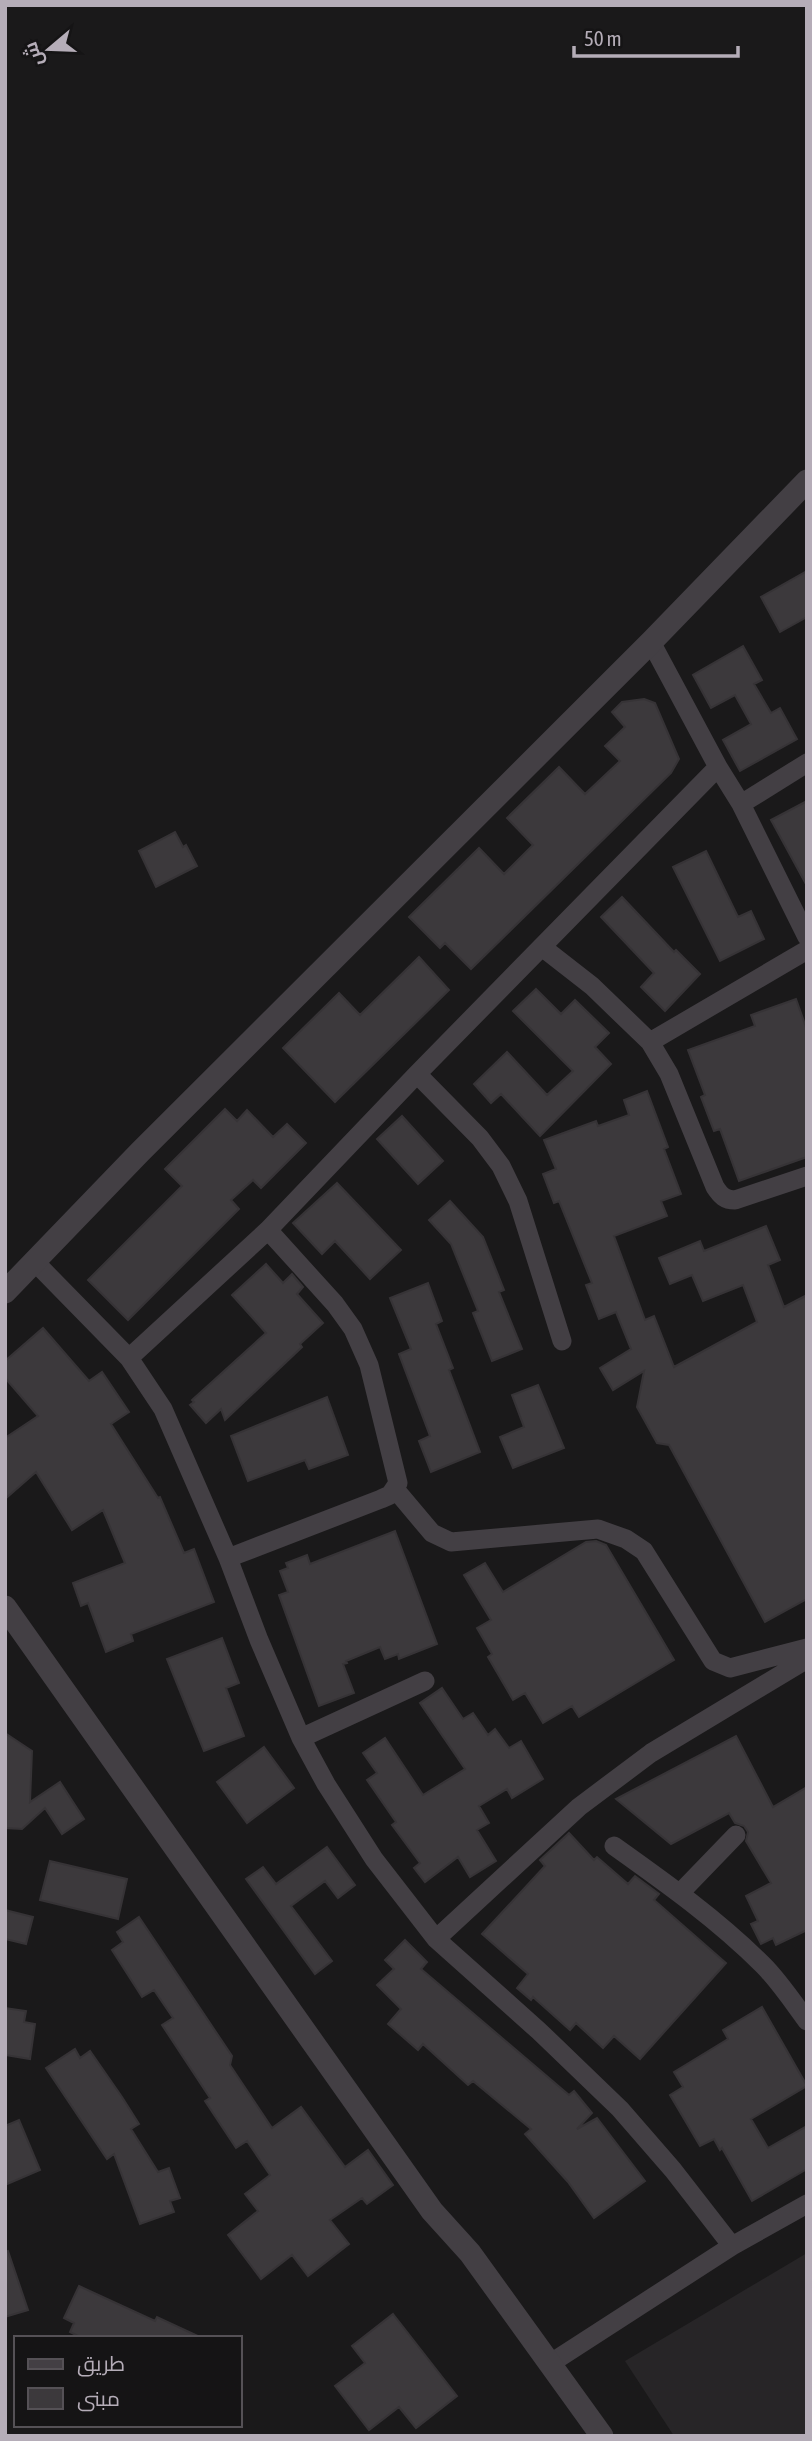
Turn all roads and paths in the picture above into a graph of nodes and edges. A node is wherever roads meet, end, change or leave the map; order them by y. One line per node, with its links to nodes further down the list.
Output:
1 (807, 481): 2 (street)
2 (650, 642): 4 (street); 13 (street)
3 (807, 762): 5 (street)
4 (718, 767): 5 (street); 7 (street)
5 (741, 804): 6 (street)
6 (807, 937)
7 (542, 947): 9 (street); 10 (street)
8 (807, 950): 9 (street)
9 (650, 1042): 11 (street)
10 (417, 1074): 12 (street); 15 (street)
11 (807, 1176)
12 (268, 1230): 16 (street); 17 (street)
13 (34, 1261): 14 (street); 16 (street)
14 (5, 1292)
15 (562, 1341)
16 (129, 1358): 18 (street)
17 (395, 1489): 18 (street); 20 (street)
18 (228, 1558): 23 (street)
19 (5, 1607): 31 (street)
20 (807, 1648)
21 (807, 1659): 27 (street)
22 (425, 1681): 23 (street)
23 (301, 1738): 27 (street)
24 (736, 1835): 26 (street)
25 (614, 1846): 26 (street)
26 (680, 1893): 28 (street)
27 (436, 1939): 30 (street)
28 (807, 2021)
29 (807, 2204): 30 (street)
30 (732, 2246): 31 (street)
31 (551, 2363): 32 (street)
32 (602, 2436)

